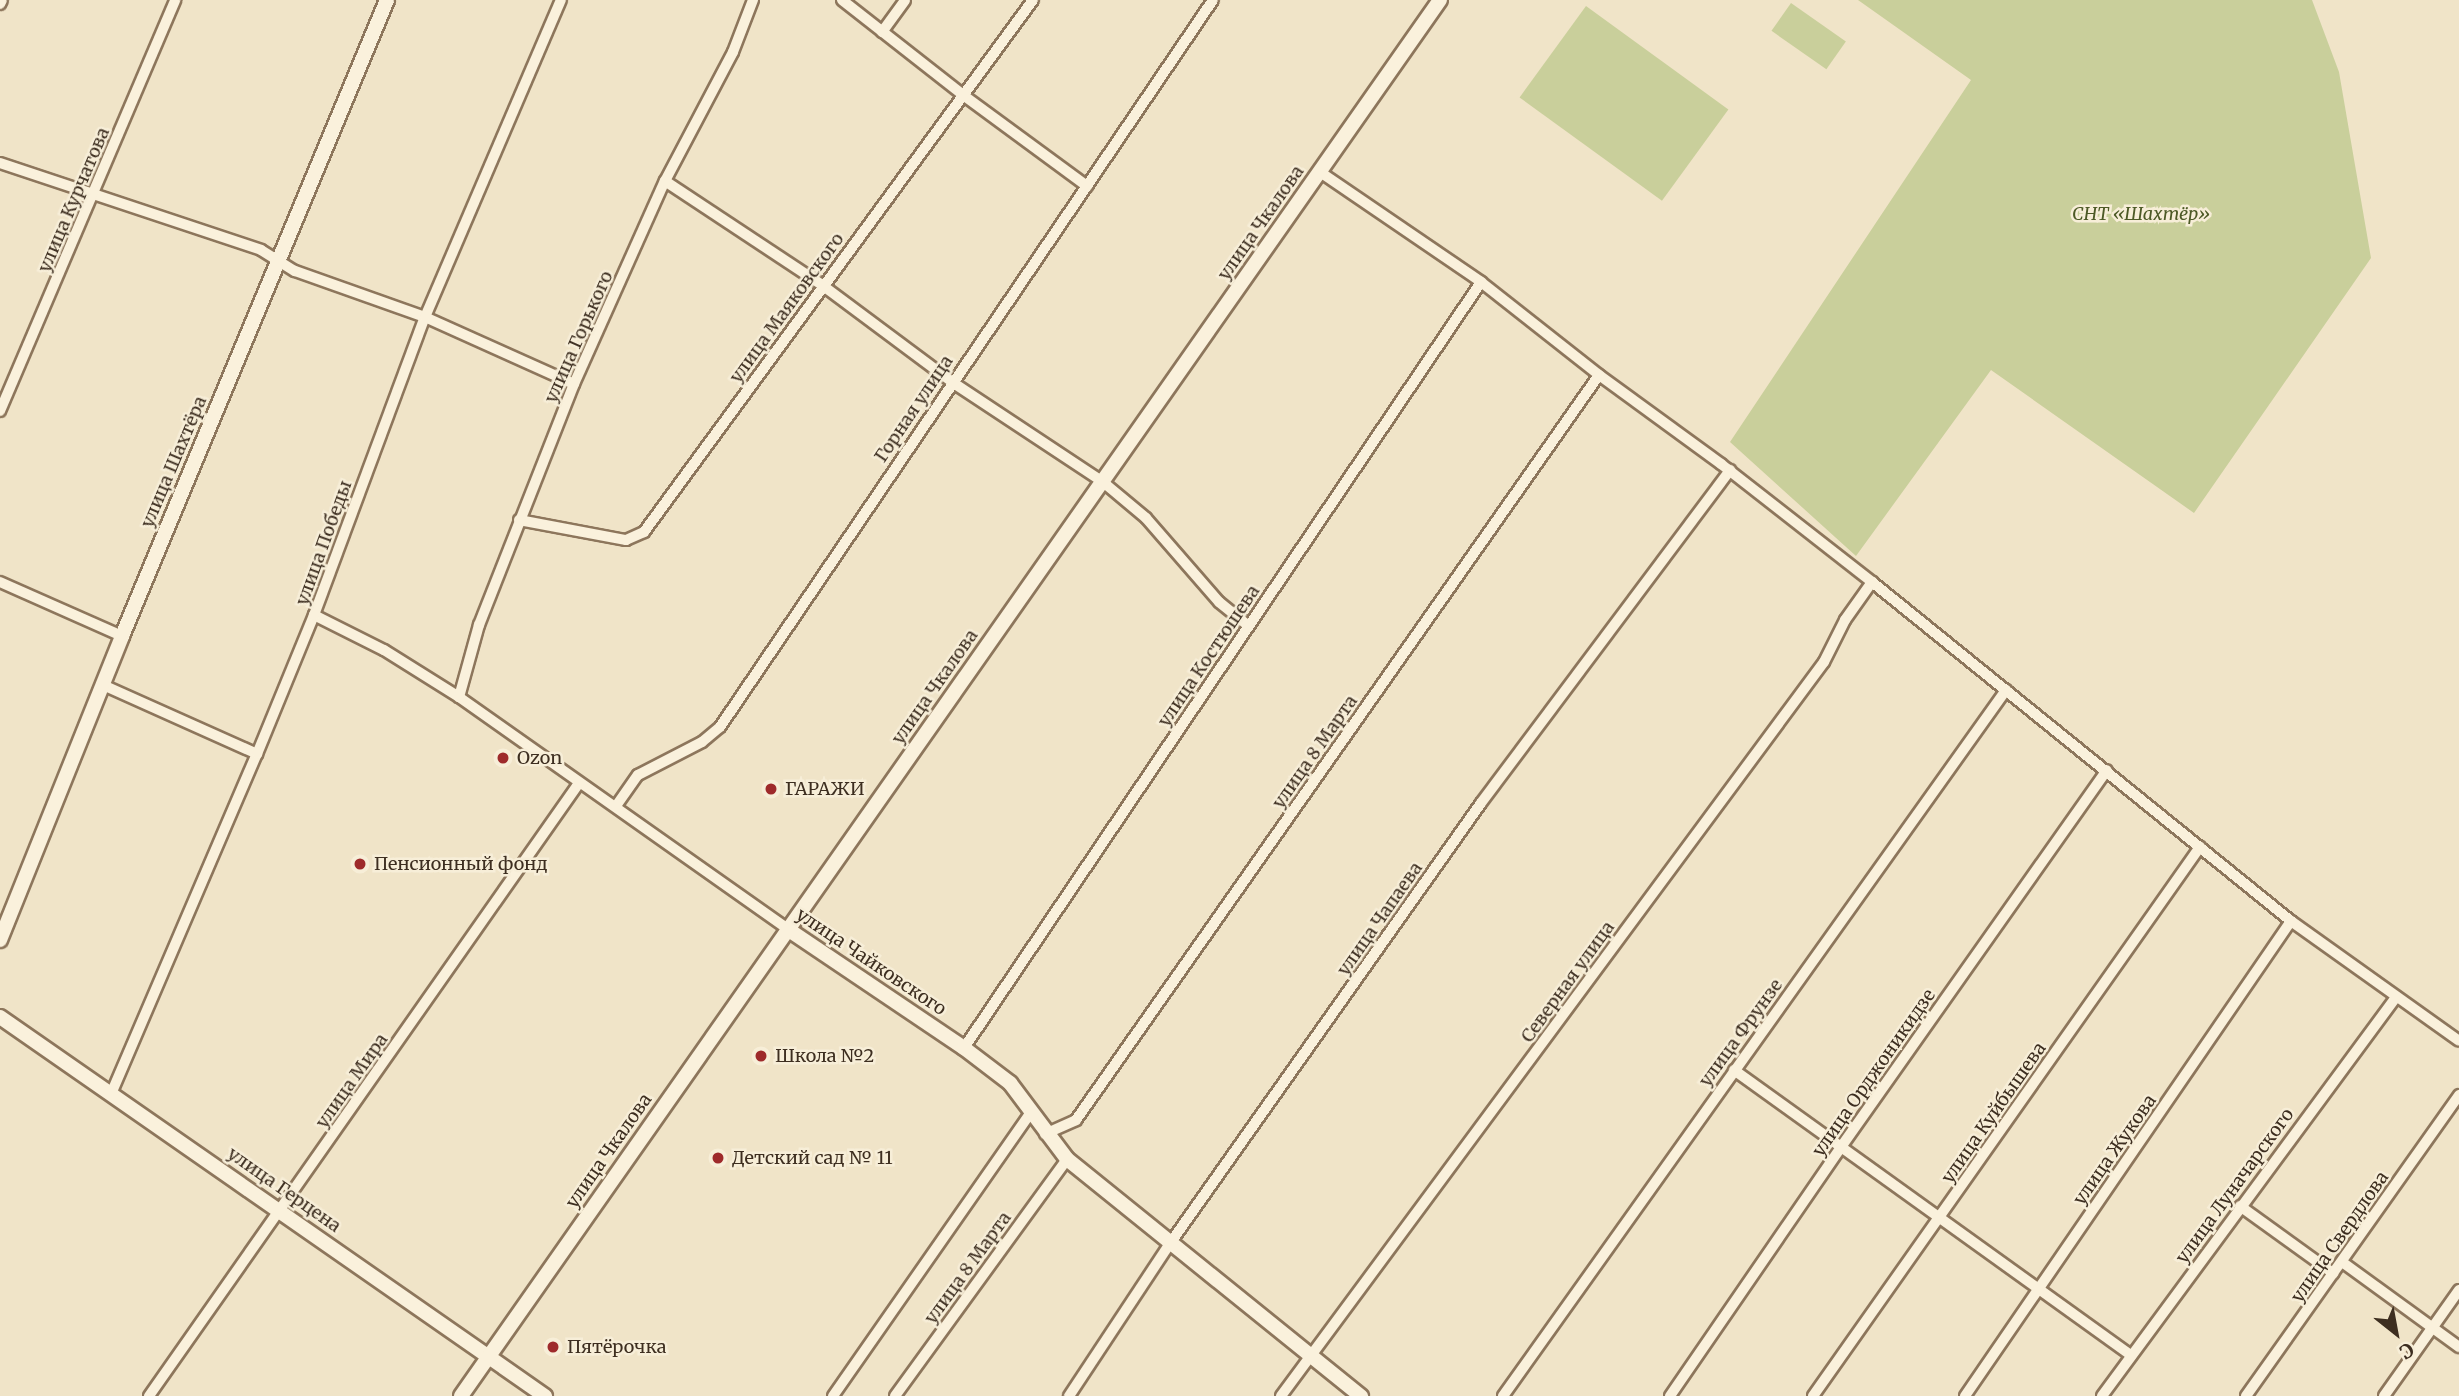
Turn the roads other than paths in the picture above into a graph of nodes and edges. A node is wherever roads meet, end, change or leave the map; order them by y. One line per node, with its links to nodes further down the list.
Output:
1 (174, 0): 16 (street, улица Курчатова)
2 (387, 0): 17 (street, улица Шахтёра)
3 (561, 0): 20 (street, улица Победы)
4 (753, 0): 14 (street, улица Горького)
5 (842, 0): 10 (street)
6 (905, 0): 10 (street)
7 (1033, 0): 11 (street, улица Маяковского)
8 (1213, 0): 15 (street, Горная улица)
9 (1440, 0): 13 (street, улица Чкалова)
10 (882, 32): 11 (street)
11 (963, 95): 15 (street); 19 (street, улица Маяковского)
12 (0, 163): 16 (street)
13 (1320, 172): 18 (street); 26 (street, улица Чкалова)
14 (666, 181): 19 (street); 23 (street, улица Горького)
15 (1087, 186): 22 (street, Горная улица)
16 (95, 193): 17 (street); 24 (street, улица Курчатова)
17 (279, 260): 20 (street); 32 (street, улица Шахтёра)
18 (1481, 282): 21 (street); 31 (street, улица Костюшева)
19 (822, 285): 22 (street); 27 (street, улица Маяковского)
20 (425, 317): 23 (street); 30 (street, улица Победы)
21 (1600, 375): 25 (street); 52 (street, улица 8 Марта)
22 (952, 382): 26 (street); 39 (street, Горная улица)
23 (574, 384): 27 (street, улица Горького)
24 (0, 411)
25 (1730, 470): 29 (street); 58 (street, улица Чапаева)
26 (1103, 482): 31 (street); 42 (street, улица Чкалова)
27 (519, 520): 35 (street, улица Горького)
28 (0, 582): 32 (street)
29 (1872, 582): 34 (street); 65 (street, Северная улица)
30 (314, 615): 35 (street, улица Чайковского); 36 (street, улица Победы)
31 (1249, 626): 47 (street, улица Костюшева)
32 (122, 636): 33 (street, улица Шахтёра)
33 (103, 685): 36 (street); 43 (street, улица Шахтёра)
34 (2006, 690): 37 (street); 48 (street, улица Фрунзе)
35 (459, 697): 38 (street, улица Чайковского)
36 (257, 754): 49 (street, улица Победы)
37 (2107, 770): 40 (street); 53 (street, улица Орджоникидзе)
38 (579, 783): 39 (street, улица Чайковского); 56 (street, улица Мира)
39 (615, 806): 42 (street, улица Чайковского)
40 (2200, 847): 41 (street); 57 (street, улица Куйбышева)
41 (2291, 921): 44 (street); 61 (street, улица Жукова)
42 (789, 929): 47 (street, улица Чайковского); 67 (street, улица Чкалова)
43 (0, 940)
44 (2396, 997): 46 (street); 55 (street, улица Луначарского)
45 (0, 1017): 49 (street, улица Герцена)
46 (2459, 1041)
47 (964, 1048): 51 (street, улица Чайковского)
48 (1734, 1070): 53 (street); 76 (street, улица Фрунзе)
49 (111, 1094): 56 (street, улица Герцена)
50 (2459, 1095): 59 (street, улица Свердлова)
51 (1032, 1111): 52 (street, улица Чайковского); 71 (street)
52 (1045, 1134): 54 (street, улица Чайковского)
53 (1841, 1147): 57 (street); 77 (street, улица Орджоникидзе)
54 (1067, 1159): 58 (street, улица Чайковского); 72 (street, улица 8 Марта)
55 (2240, 1206): 60 (street); 66 (street, улица Луначарского)
56 (281, 1211): 67 (street, улица Герцена); 68 (street, улица Мира)
57 (1939, 1219): 61 (street); 78 (street, улица Куйбышева)
58 (1171, 1242): 65 (street, улица Чайковского); 73 (street, улица Чапаева)
59 (2342, 1262): 60 (street, улица Свердлова); 63 (street)
60 (2333, 1273): 81 (street, улица Свердлова)
61 (2038, 1288): 66 (street); 79 (street, улица Жукова)
62 (2459, 1290): 63 (street)
63 (2432, 1328): 64 (street); 82 (street)
64 (2459, 1347)
65 (1312, 1355): 74 (street, Северная улица); 75 (street, улица Чайковского)
66 (2132, 1355): 80 (street, улица Луначарского)
67 (489, 1356): 69 (street, улица Чкалова); 70 (street, улица Герцена)
68 (149, 1396)
69 (461, 1396)
70 (545, 1396)
71 (833, 1396)
72 (895, 1396)
73 (1069, 1396)
74 (1281, 1396)
75 (1361, 1396)
76 (1503, 1396)
77 (1670, 1396)
78 (1812, 1396)
79 (1965, 1396)
80 (2102, 1396)
81 (2246, 1396)
82 (2384, 1396)

